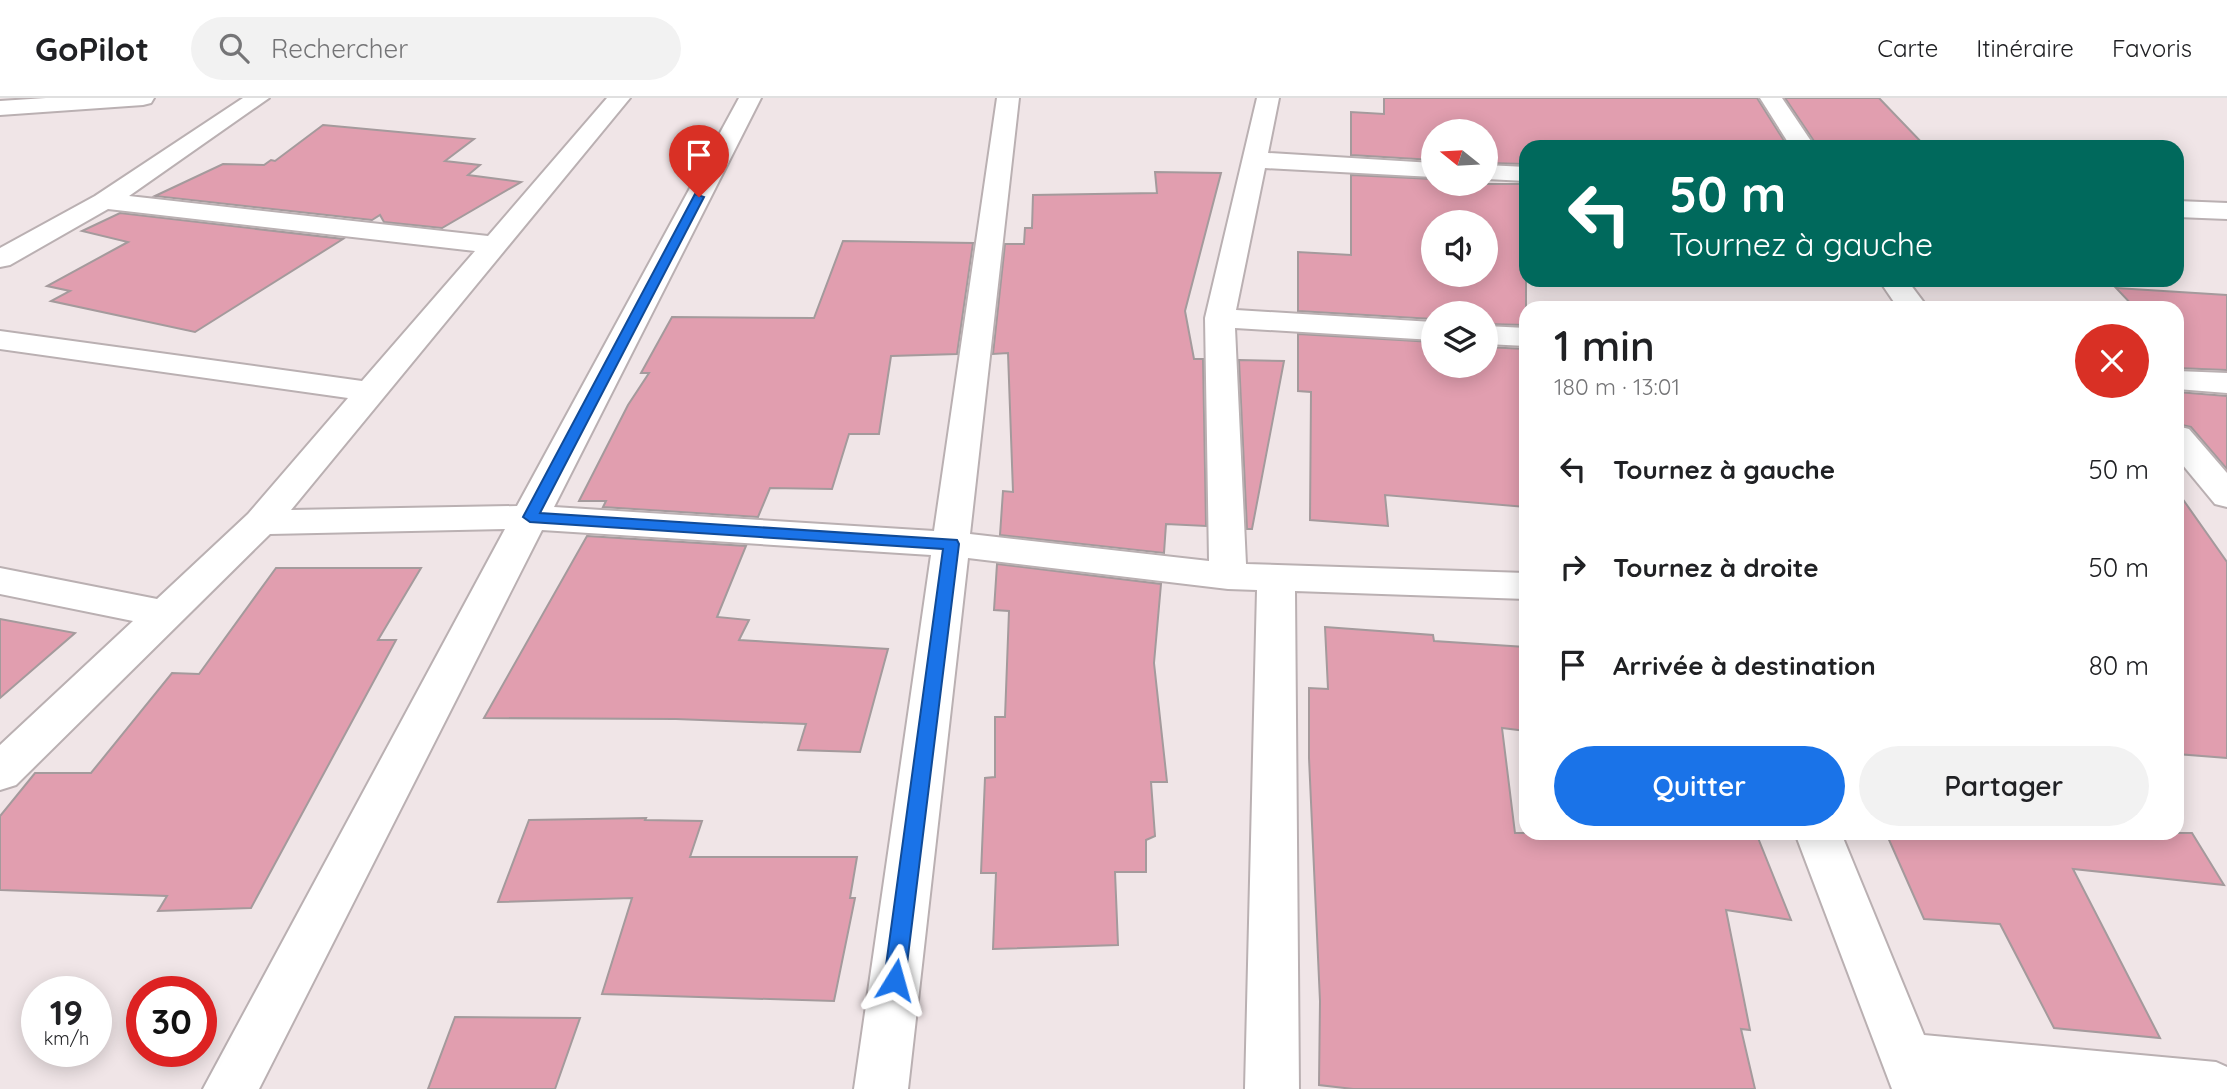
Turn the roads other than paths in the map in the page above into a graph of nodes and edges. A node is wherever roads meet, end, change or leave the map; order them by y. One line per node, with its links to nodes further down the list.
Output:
1 (143, 98): 8 (street)
2 (258, 98): 14 (street)
3 (619, 98): 17 (street)
4 (750, 98): 29 (street)
5 (1008, 98): 31 (street)
6 (1268, 98): 10 (street)
7 (1770, 98): 9 (street)
8 (0, 108)
9 (1799, 140)
10 (1255, 160): 11 (street); 19 (street)
11 (1421, 169)
12 (1498, 173): 13 (street)
13 (1519, 174)
14 (104, 201): 17 (street); 18 (street)
15 (2184, 209): 16 (street)
16 (2227, 211)
17 (497, 245): 26 (street)
18 (0, 259)
19 (1220, 318): 20 (street); 32 (street)
20 (1421, 330)
21 (1498, 336): 22 (street)
22 (1519, 337)
23 (0, 340): 26 (street)
24 (2184, 380): 25 (street)
25 (2227, 383)
26 (371, 393): 30 (street)
27 (2184, 444): 28 (street)
28 (2227, 496)
29 (530, 517): 30 (street); 31 (street); 40 (street)
30 (261, 522): 36 (street)
31 (951, 544): 32 (street); 41 (street)
32 (1228, 576): 33 (street)
33 (1276, 578): 35 (street); 42 (street)
34 (0, 581): 36 (street)
35 (1519, 586)
36 (165, 614): 37 (street)
37 (0, 772)
38 (1821, 840): 39 (street)
39 (1914, 1075): 43 (street)
40 (230, 1089)
41 (881, 1089)
42 (1272, 1089)
43 (2216, 1089)

